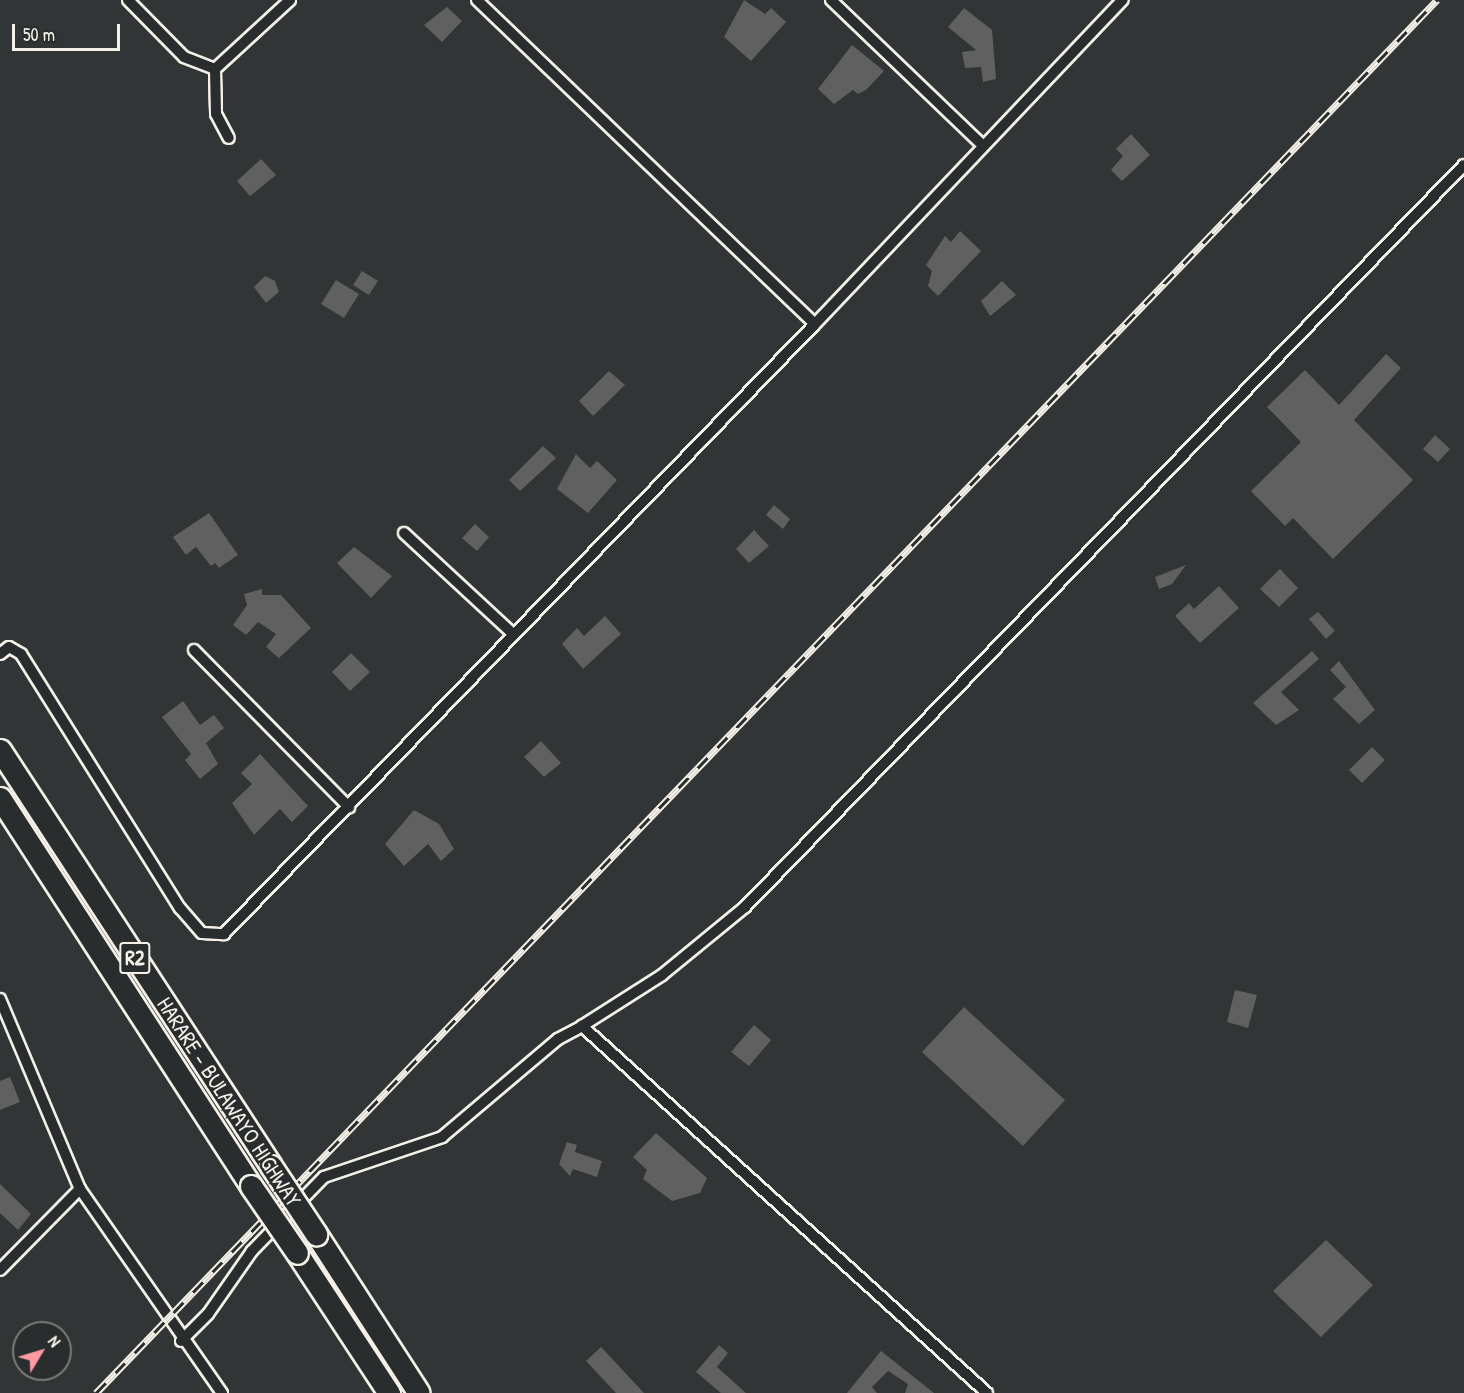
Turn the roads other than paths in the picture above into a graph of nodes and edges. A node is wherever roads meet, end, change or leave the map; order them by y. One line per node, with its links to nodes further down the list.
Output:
1 (128, 0): 6 (street)
2 (290, 0): 6 (street)
3 (477, 0): 10 (street)
4 (831, 0): 8 (street)
5 (1124, 0): 8 (street)
6 (215, 69): 7 (street)
7 (229, 138)
8 (983, 146): 10 (street)
9 (1462, 171): 19 (street)
10 (815, 324): 12 (street)
11 (404, 533): 12 (street)
12 (513, 634): 17 (street)
13 (194, 650): 17 (street)
14 (0, 654): 17 (street)
15 (0, 750): 25 (highway, HARARE - BULAWAYO HIGHWAY / R2, bridge)
16 (0, 798): 24 (highway, HARARE - BULAWAYO HIGHWAY / R2, bridge)
17 (349, 807)
18 (0, 999): 20 (street)
19 (582, 1026): 22 (street); 26 (street)
20 (80, 1189): 21 (street); 22 (street)
21 (0, 1270)
22 (181, 1341): 23 (street)
23 (222, 1393)
24 (389, 1393)
25 (419, 1393)
26 (987, 1393)

